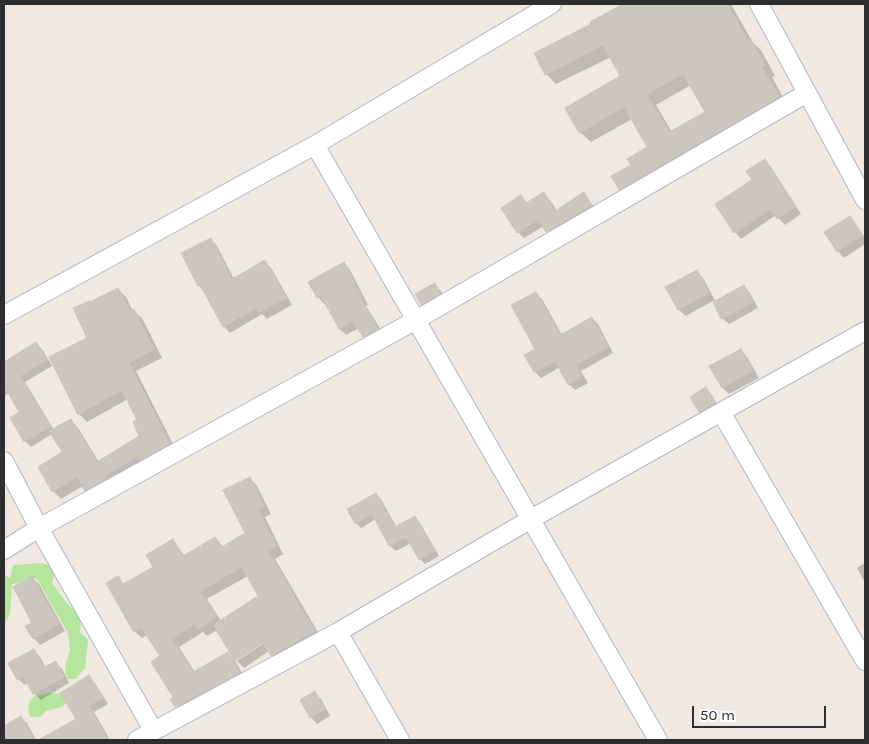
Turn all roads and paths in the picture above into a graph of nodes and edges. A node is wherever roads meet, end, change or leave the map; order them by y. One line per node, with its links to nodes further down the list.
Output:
1 (552, 4): 4 (street)
2 (758, 4): 3 (street)
3 (807, 94): 5 (street); 7 (street)
4 (315, 145): 6 (street); 7 (street)
5 (865, 200)
6 (4, 315)
7 (416, 320): 11 (street); 12 (street)
8 (865, 331): 9 (street)
9 (721, 412): 11 (street); 15 (street)
10 (4, 461): 12 (street)
11 (531, 519): 14 (street); 18 (street)
12 (39, 528): 13 (street); 16 (street)
13 (4, 550)
14 (338, 632): 16 (street); 17 (street)
15 (865, 661)
16 (148, 736)
17 (400, 740)
18 (658, 740)

